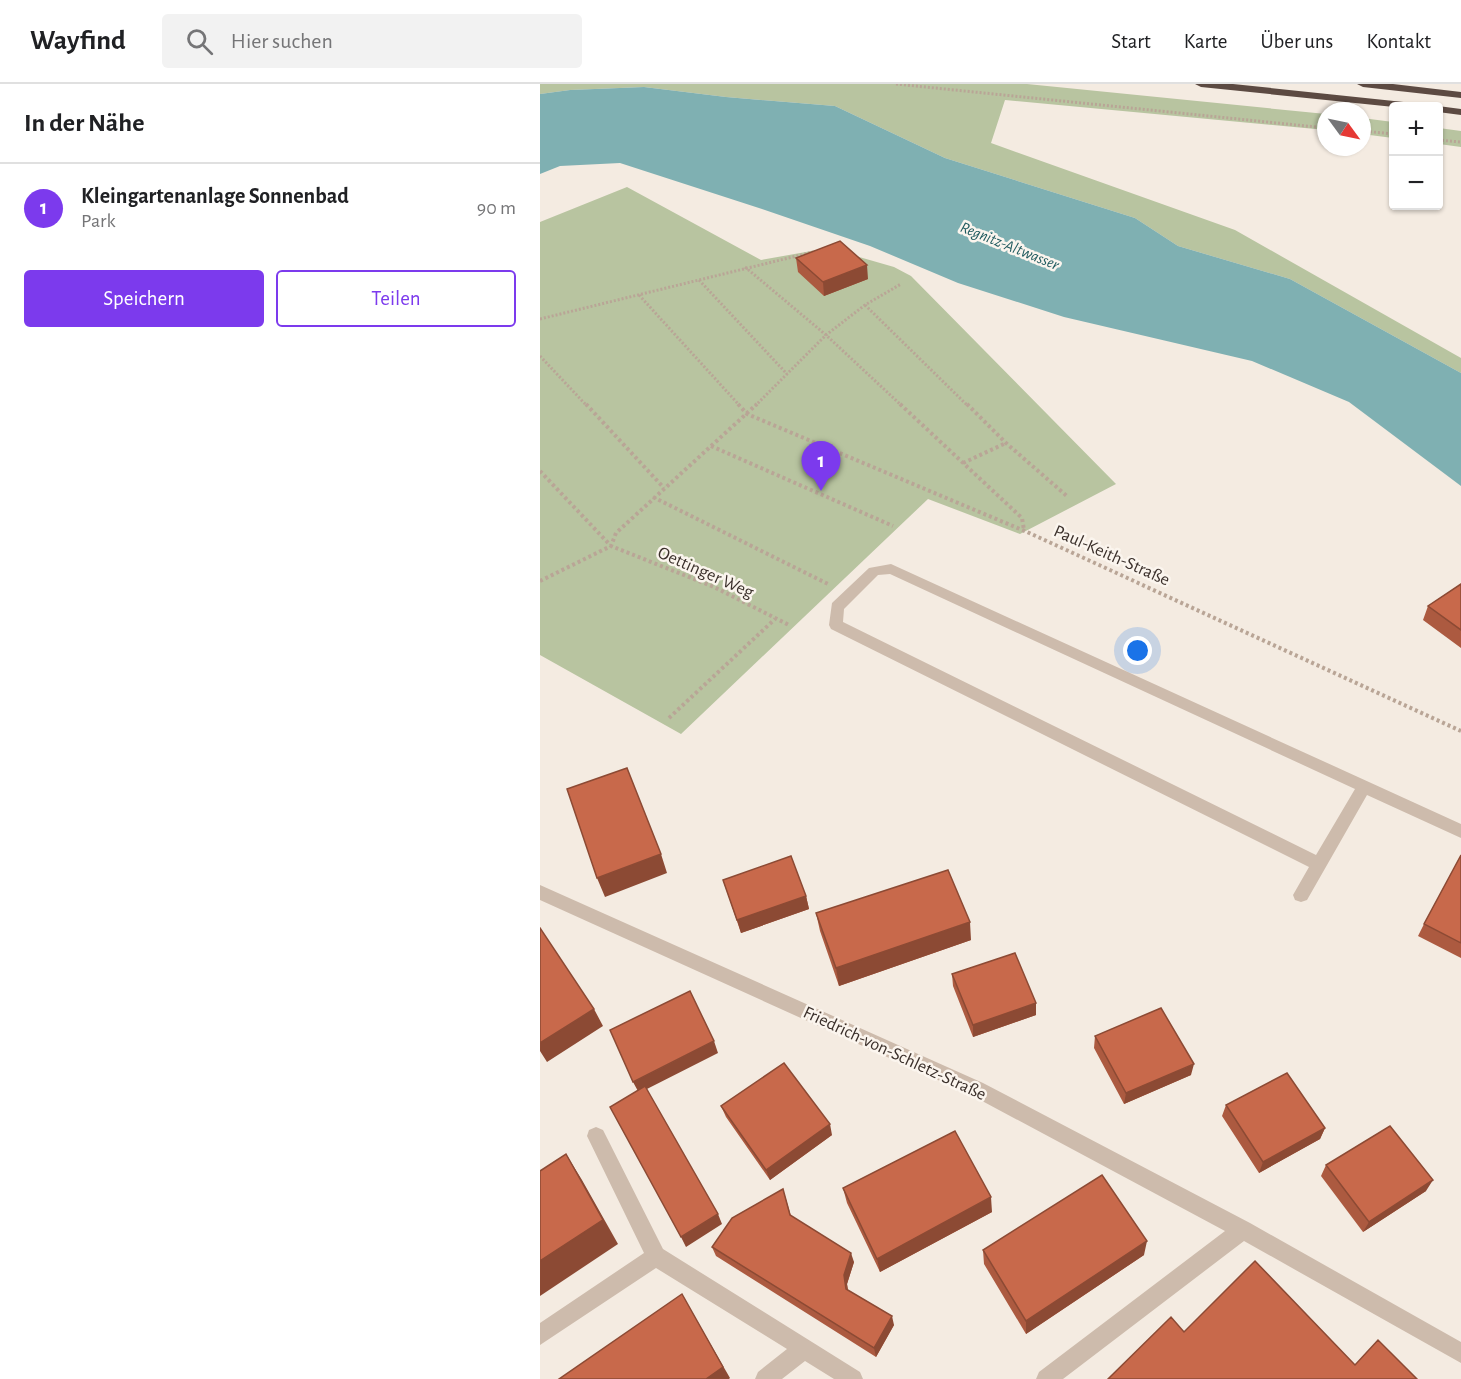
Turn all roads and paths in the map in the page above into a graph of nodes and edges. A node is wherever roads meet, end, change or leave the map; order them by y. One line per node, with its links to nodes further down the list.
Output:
1 (896, 84): 8 (path)
2 (1201, 84): 5 (highway)
3 (1363, 84): 4 (highway)
4 (1461, 95)
5 (1389, 104)
6 (1443, 110): 7 (highway)
7 (1461, 112)
8 (1317, 127)
9 (1371, 132): 10 (path)
10 (1389, 134)
11 (1443, 140): 12 (path)
12 (1461, 142)
13 (817, 251): 14 (path)
14 (745, 267): 15 (path); 20 (path)
15 (699, 280): 17 (path); 22 (path)
16 (901, 284): 18 (path)
17 (639, 295): 19 (path); 23 (path)
18 (865, 305): 20 (path); 24 (path)
19 (540, 319)
20 (826, 335): 22 (path); 26 (path)
21 (540, 356): 28 (path)
22 (787, 374): 23 (path)
23 (747, 414): 25 (path); 32 (path, Paul-Keith-Straße)
24 (1006, 443): 26 (path); 30 (path)
25 (711, 446): 28 (path); 31 (path)
26 (963, 463): 32 (path)
27 (540, 471): 33 (path)
28 (664, 488): 29 (path)
29 (653, 497): 33 (path); 35 (path)
30 (1068, 497)
31 (893, 526)
32 (1024, 531): 39 (path, Paul-Keith-Straße)
33 (611, 546): 34 (path); 36 (path, Oettinger Weg)
34 (540, 581)
35 (831, 585)
36 (775, 619): 37 (path, Oettinger Weg); 38 (path)
37 (789, 625)
38 (669, 718)
39 (1461, 731)
40 (1364, 787): 41 (street); 42 (street); 42 (street)
41 (1461, 831)
42 (1319, 864): 44 (street)
43 (540, 892): 46 (street, Friedrich-von-Schletz-Straße)
44 (1301, 895)
45 (596, 1136): 47 (street)
46 (1243, 1230): 50 (street, Friedrich-von-Schletz-Straße); 53 (street)
47 (656, 1256): 48 (street); 49 (street)
48 (540, 1335)
49 (805, 1348): 51 (street); 52 (street)
50 (1461, 1353)
51 (765, 1379)
52 (853, 1379)
53 (1046, 1379)

